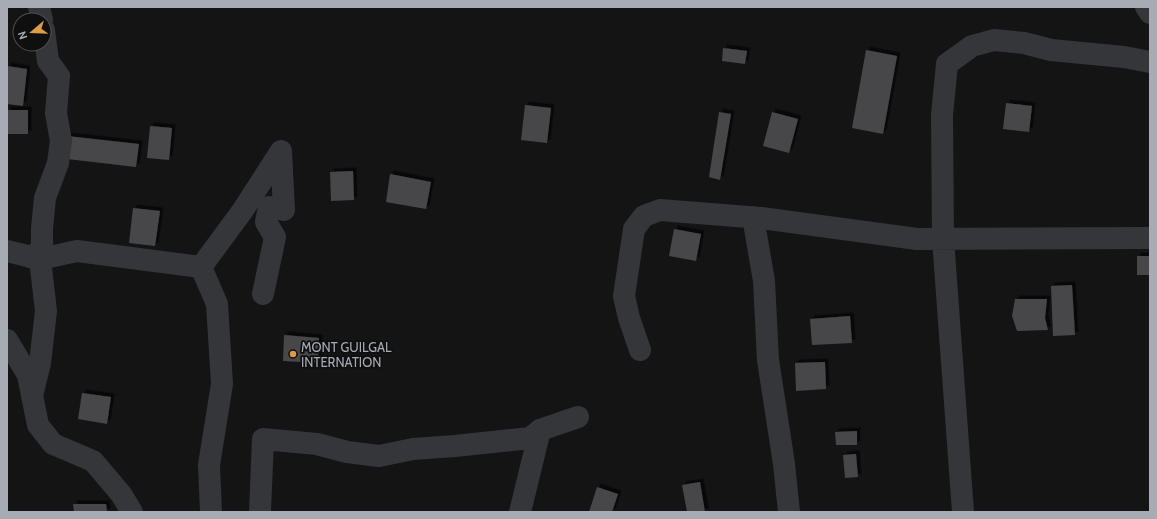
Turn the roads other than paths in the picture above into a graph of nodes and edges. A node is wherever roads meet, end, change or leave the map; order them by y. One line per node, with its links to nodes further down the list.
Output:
1 (1146, 7): 2 (street)
2 (1150, 13)
3 (47, 52): 9 (street)
4 (1150, 62): 7 (street)
5 (753, 217): 7 (street); 13 (street); 21 (street)
6 (1150, 238): 7 (street)
7 (943, 239): 22 (street)
8 (7, 251): 9 (street)
9 (35, 258): 10 (street); 14 (street)
10 (201, 267): 11 (street); 18 (street)
11 (263, 294)
12 (7, 340): 14 (street)
13 (640, 350)
14 (32, 396): 17 (street)
15 (578, 417): 16 (street)
16 (540, 430): 19 (street); 20 (street)
17 (132, 512)
18 (211, 512)
19 (260, 512)
20 (520, 512)
21 (789, 512)
22 (963, 512)

